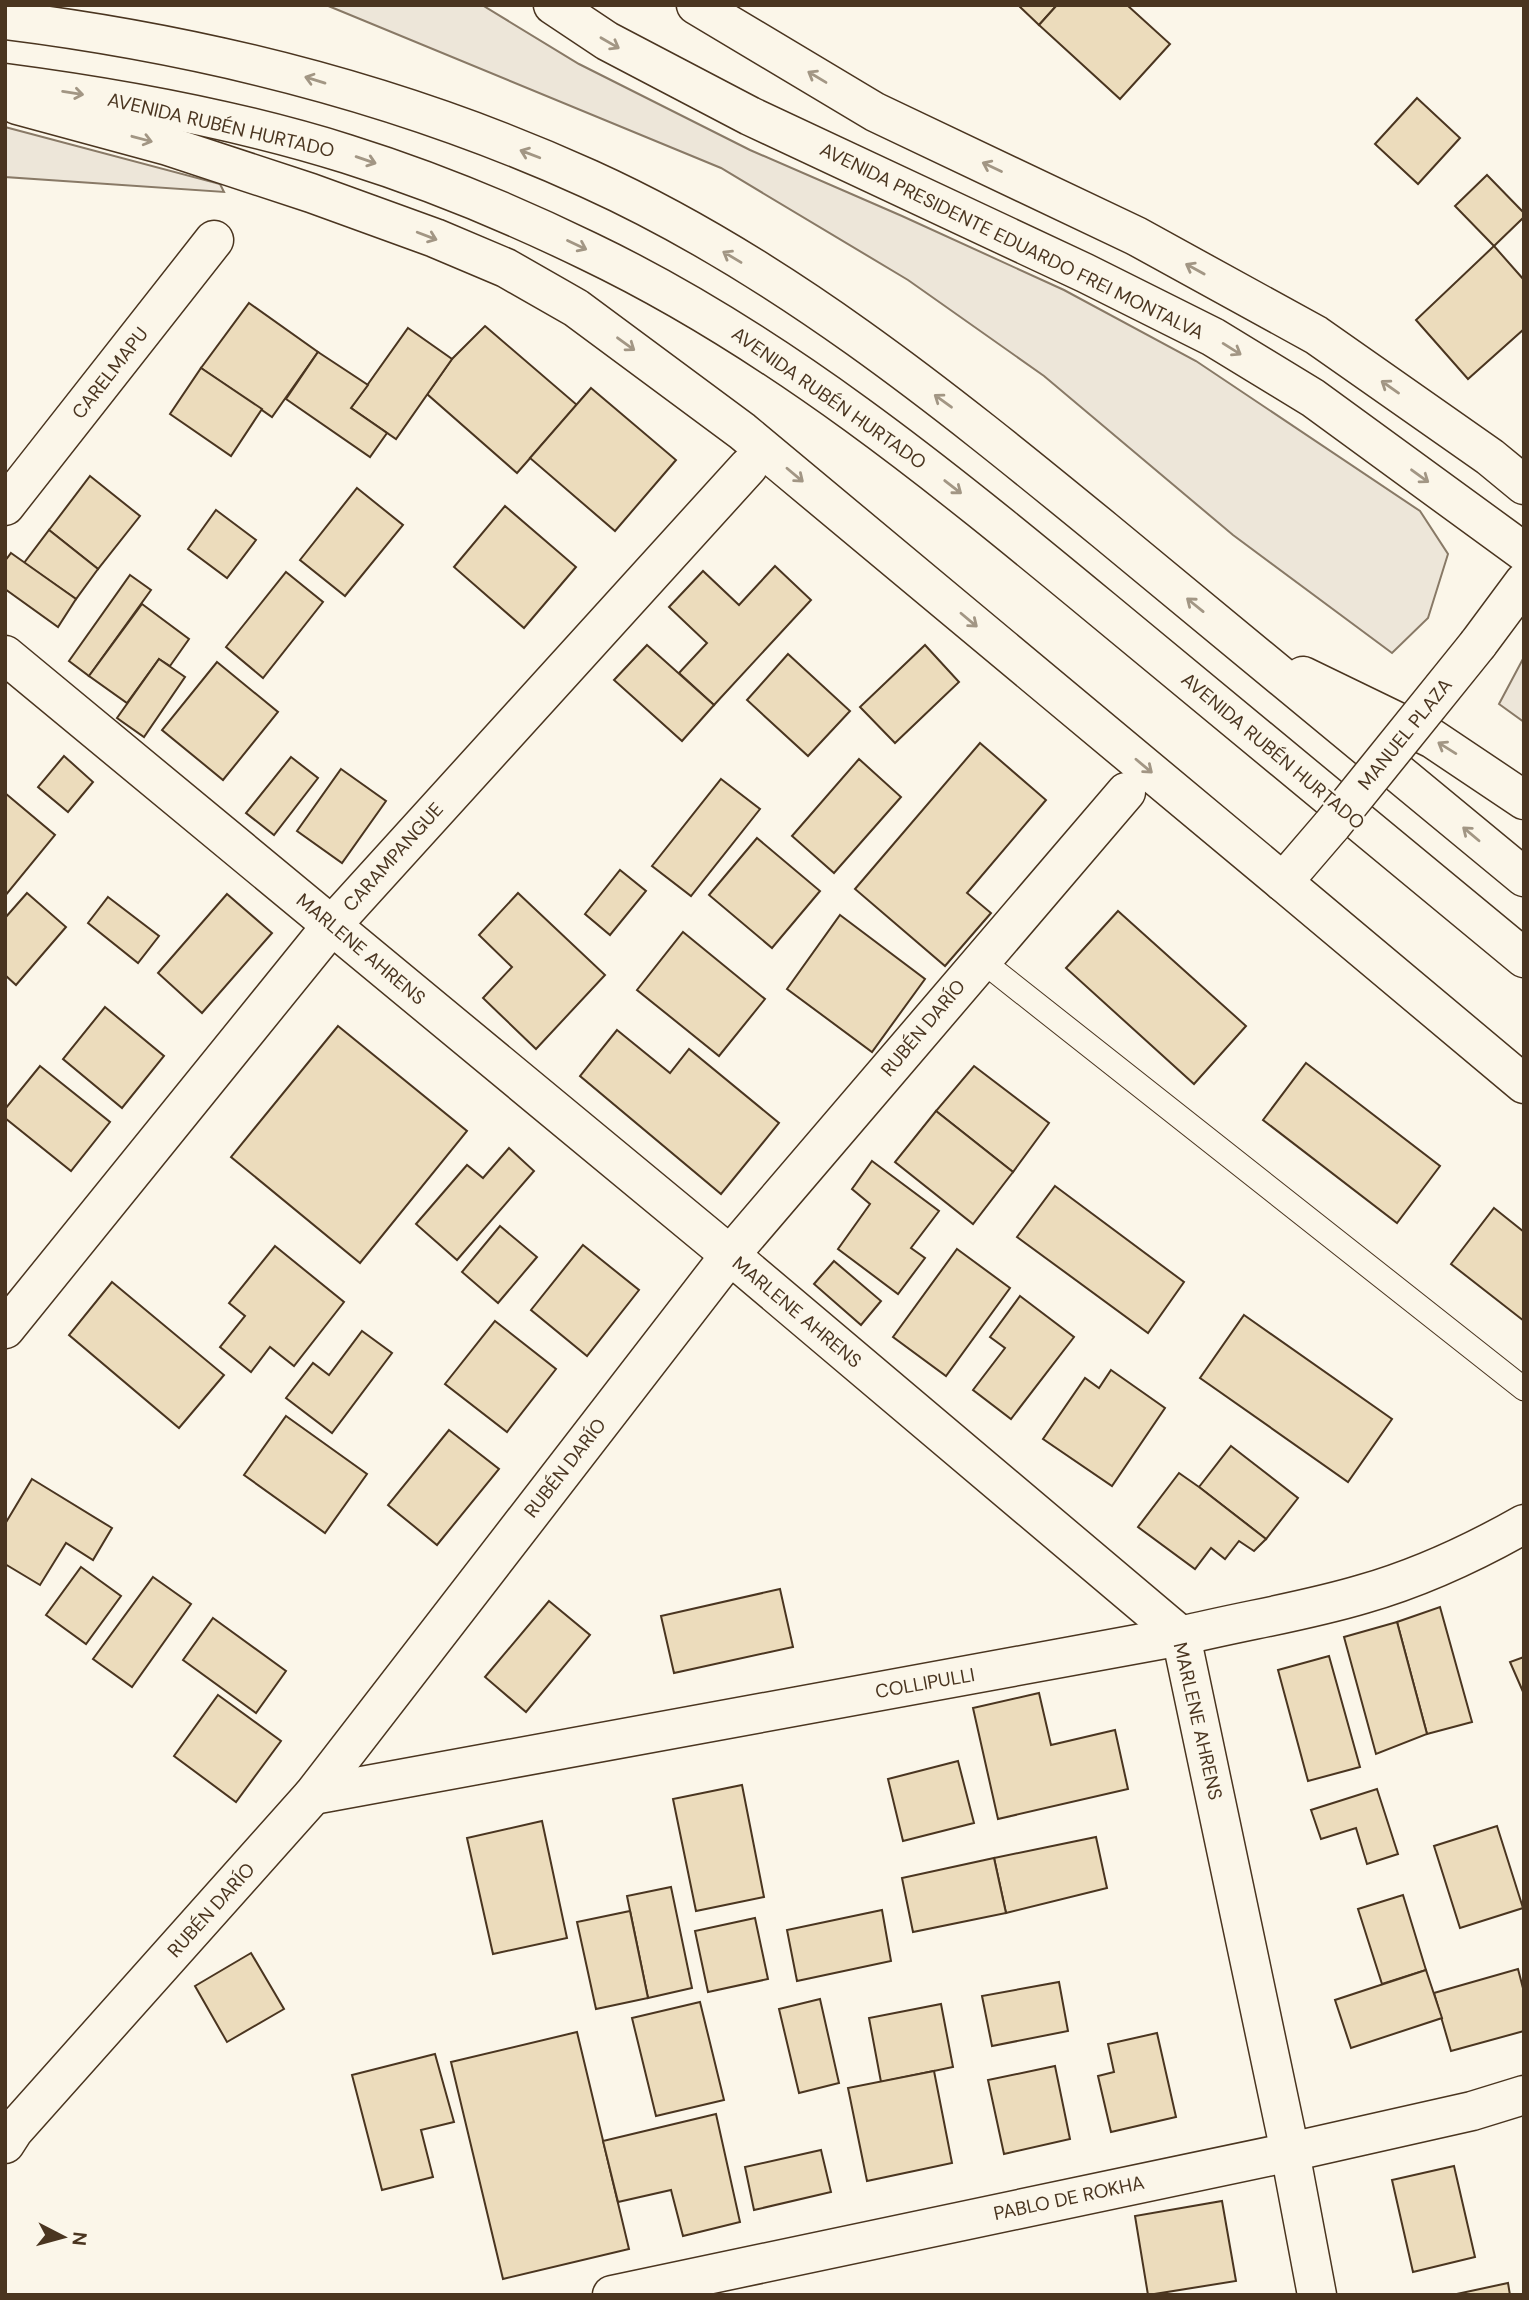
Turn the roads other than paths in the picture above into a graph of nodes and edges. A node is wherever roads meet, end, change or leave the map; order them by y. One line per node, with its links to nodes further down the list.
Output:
1 (554, 5): 10 (main road, AVENIDA PRESIDENTE EDUARDO FREI MONTALVA, one-way to 10)
2 (696, 5): 8 (main road, one-way to 2)
3 (5, 20): 12 (main road, one-way to 3)
4 (5, 83): 19 (main road, AVENIDA RUBÉN HURTADO, one-way to 19)
5 (5, 102): 17 (main road, one-way to 17)
6 (214, 240): 9 (main road, CARELMAPU)
7 (748, 467): 18 (main road, CARAMPANGUE)
8 (1524, 485)
9 (5, 506)
10 (1524, 552)
11 (1524, 582): 17 (main road, MANUEL PLAZA, bridge)
12 (1248, 649): 15 (main road, one-way to 12); 16 (main road, one-way to 12)
13 (5, 655): 18 (main road, MARLENE AHRENS)
14 (1126, 792): 20 (main road, RUBÉN DARÍO)
15 (1524, 800)
16 (1524, 877)
17 (1283, 882): 21 (main road)
18 (332, 925): 22 (main road, MARLENE AHRENS); 23 (main road, CARAMPANGUE)
19 (1524, 958)
20 (981, 960): 22 (main road, RUBÉN DARÍO); 24 (lane)
21 (1524, 1084)
22 (730, 1255): 26 (main road, MARLENE AHRENS); 27 (main road, RUBÉN DARÍO)
23 (5, 1329)
24 (1524, 1389)
25 (1524, 1524): 26 (main road, COLLIPULLI)
26 (1181, 1636): 27 (main road, COLLIPULLI); 30 (main road, MARLENE AHRENS)
27 (313, 1795): 29 (main road, RUBÉN DARÍO)
28 (1524, 2095): 30 (main road, PABLO DE ROKHA)
29 (8, 2135)
30 (1290, 2152): 31 (main road, PABLO DE ROKHA); 32 (main road, MARLENE AHRENS)
31 (611, 2295)
32 (1317, 2295)

